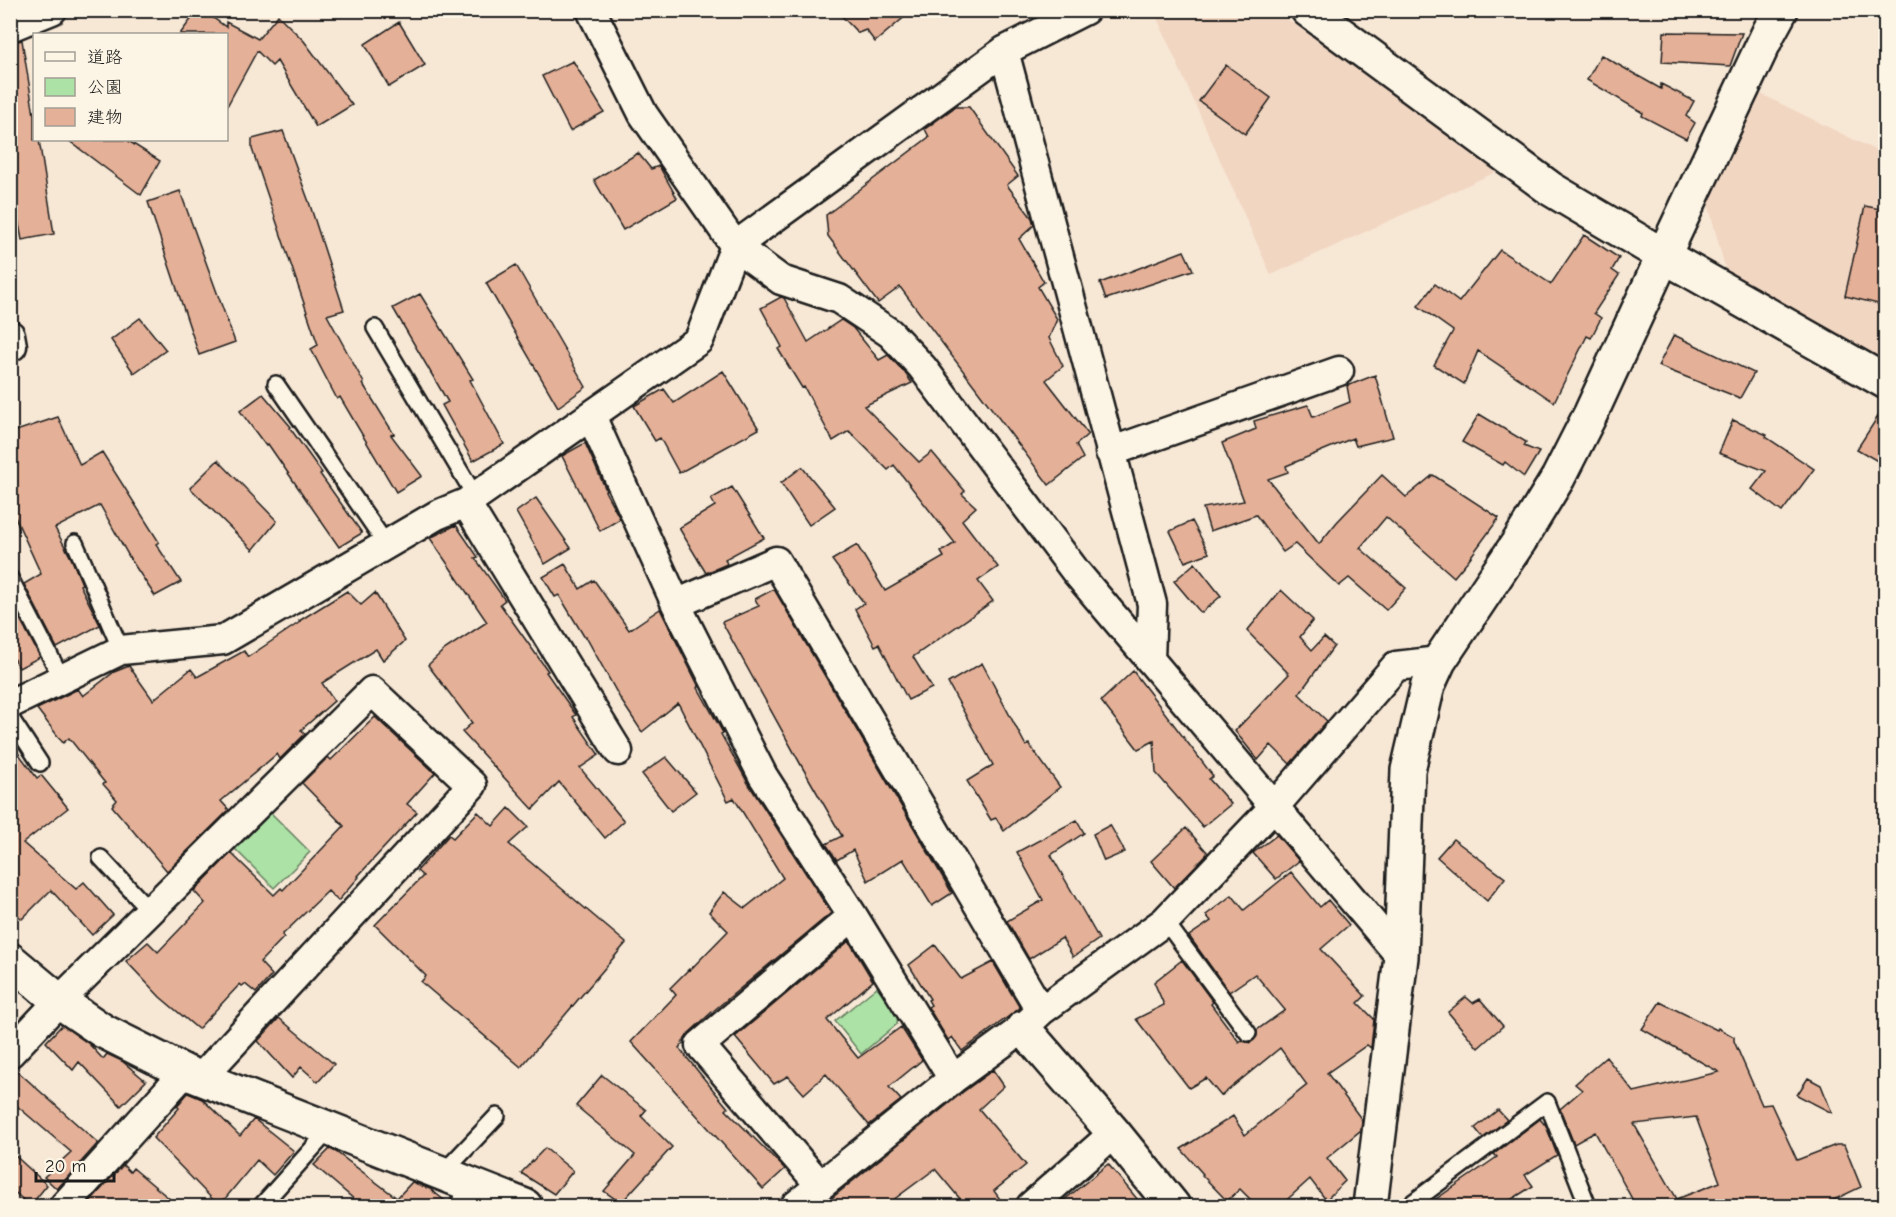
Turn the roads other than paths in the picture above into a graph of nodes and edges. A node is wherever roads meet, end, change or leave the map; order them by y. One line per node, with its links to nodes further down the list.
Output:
1 (52, 10): 6 (street)
2 (591, 10): 8 (street)
3 (1085, 10): 7 (street)
4 (1308, 10): 9 (street)
5 (1772, 18): 9 (street)
6 (10, 27)
7 (1004, 51): 8 (street); 17 (street)
8 (735, 246): 16 (street); 24 (street)
9 (1664, 256): 14 (street); 25 (street)
10 (375, 328): 18 (lane)
11 (10, 335): 12 (street)
12 (10, 346)
13 (1340, 371): 17 (street)
14 (1886, 382)
15 (276, 384): 20 (lane)
16 (591, 416): 18 (street); 22 (street)
17 (1110, 452): 24 (street)
18 (471, 500): 20 (street); 29 (street)
19 (75, 543): 23 (lane)
20 (386, 544): 23 (street)
21 (10, 578): 26 (lane)
22 (676, 604): 34 (street); 39 (street)
23 (121, 650): 26 (street)
24 (1150, 660): 31 (street)
25 (1439, 661): 31 (street); 36 (street)
26 (62, 679): 27 (street)
27 (10, 704)
28 (10, 717): 30 (lane)
29 (618, 751)
30 (40, 763)
31 (1274, 807): 35 (street); 36 (street)
32 (101, 858): 33 (lane)
33 (150, 911): 38 (street); 42 (street)
34 (853, 916): 43 (street); 48 (street)
35 (1165, 921): 39 (street); 40 (lane)
36 (1401, 957): 56 (street)
37 (10, 960): 38 (street)
38 (59, 1001): 41 (street); 42 (street)
39 (1032, 1019): 43 (street); 46 (street)
40 (1248, 1033)
41 (10, 1053)
42 (192, 1076): 45 (street); 50 (street)
43 (953, 1079): 48 (street)
44 (497, 1116): 47 (lane)
45 (330, 1130): 47 (street); 51 (lane)
46 (1114, 1133): 54 (street); 55 (street)
47 (443, 1173): 49 (street)
48 (820, 1185): 53 (street)
49 (473, 1198): 52 (street)
50 (64, 1206)
51 (261, 1206)
52 (525, 1206)
53 (795, 1206)
54 (1031, 1206)
55 (1173, 1206)
56 (1370, 1206)
57 (1408, 1206): 58 (lane)
58 (1588, 1206)

